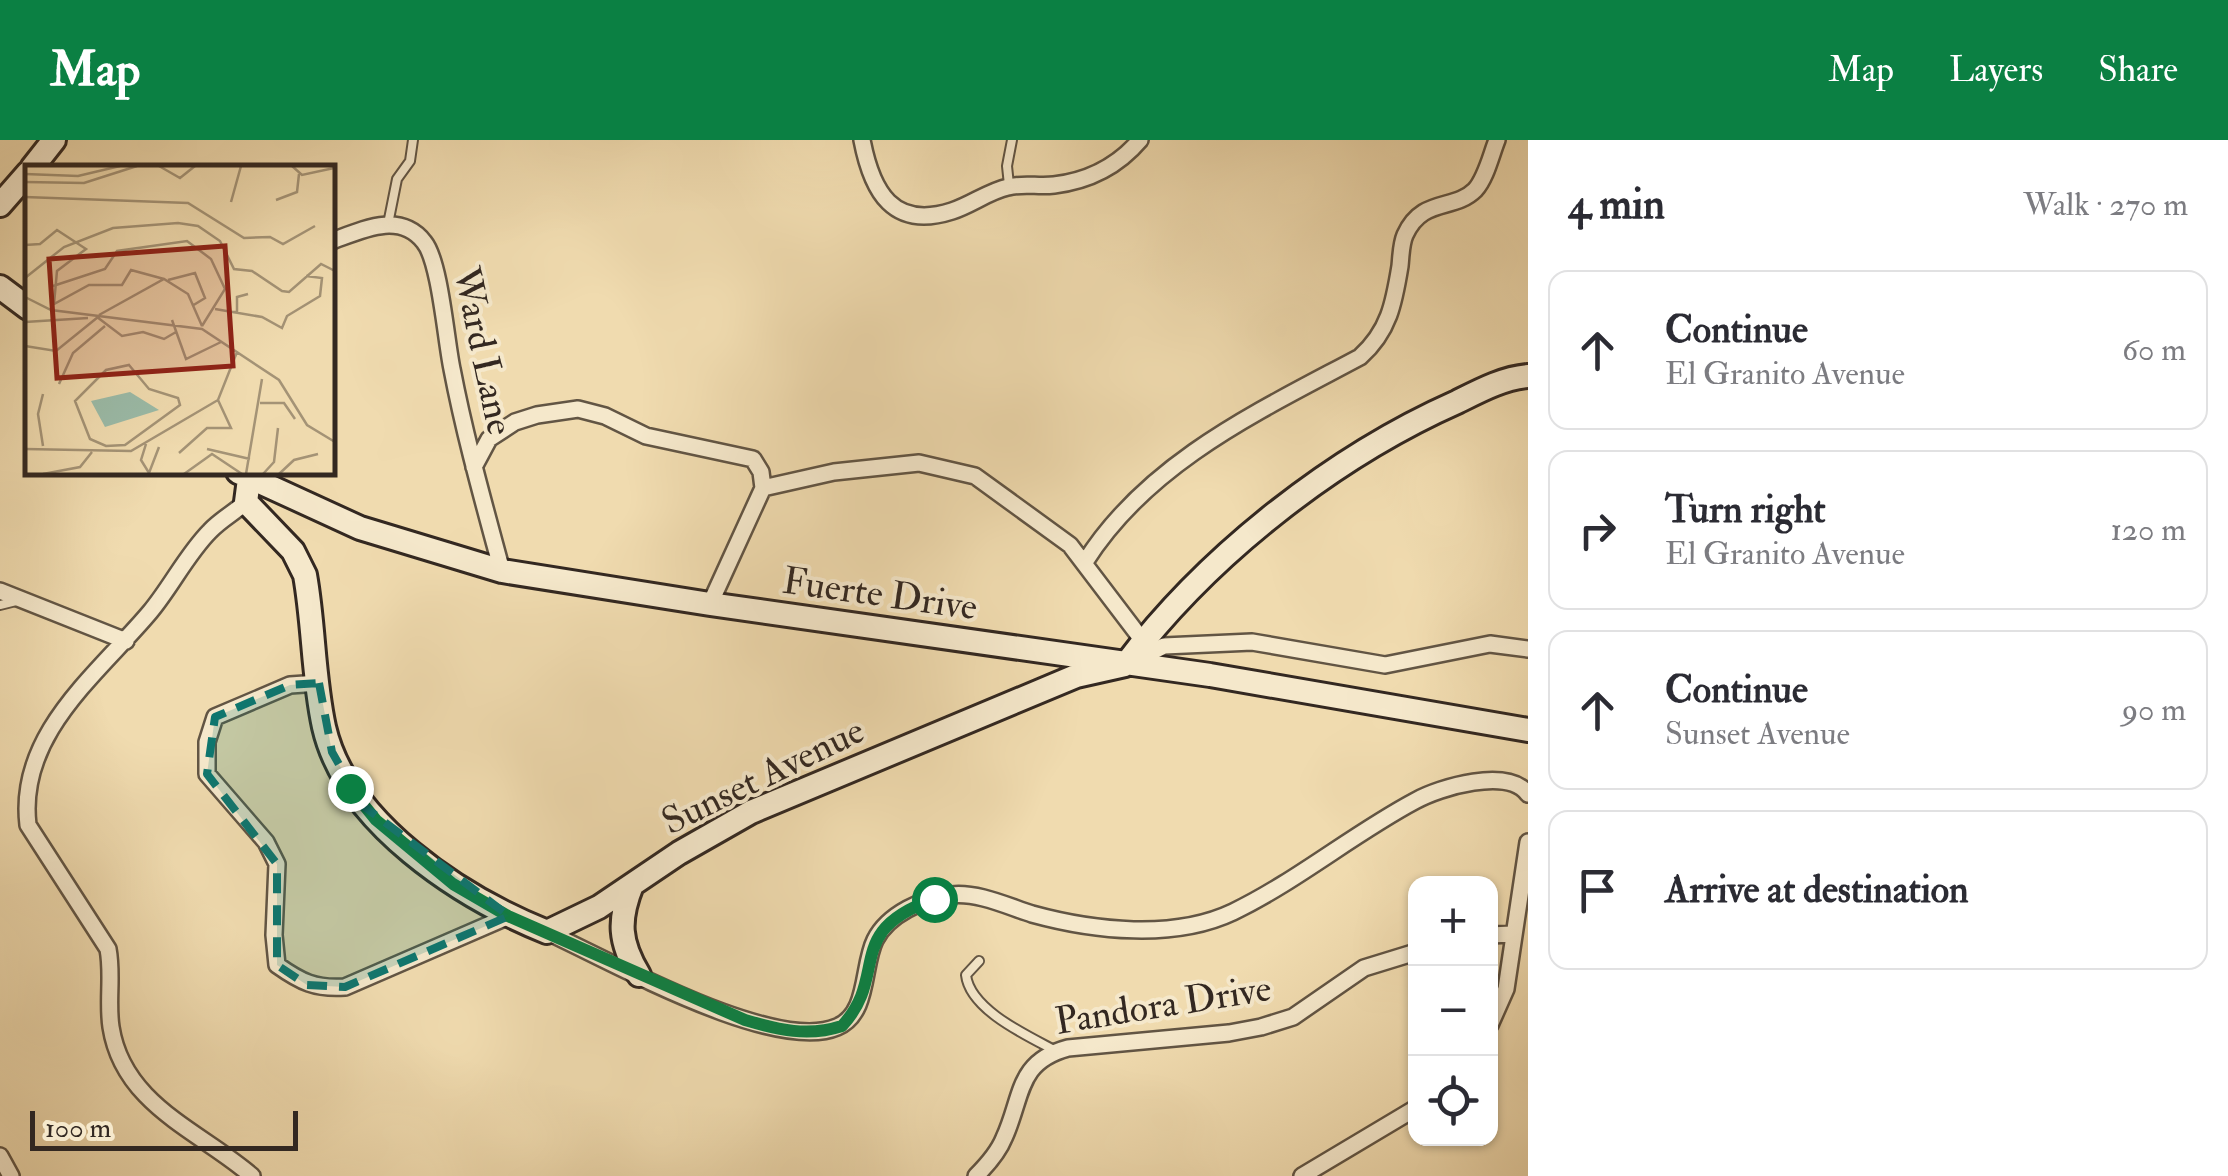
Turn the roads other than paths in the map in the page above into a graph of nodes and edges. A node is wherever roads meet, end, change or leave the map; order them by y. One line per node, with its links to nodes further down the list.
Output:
1 (54, 140): 7 (street)
2 (413, 140): 11 (lane)
3 (862, 140): 9 (street)
4 (1012, 140): 9 (lane)
5 (1140, 140): 9 (street)
6 (1497, 140): 19 (street)
7 (34, 165)
8 (25, 176): 10 (street)
9 (1009, 186)
10 (0, 205)
11 (388, 224): 12 (street); 16 (street, Ward Lane)
12 (335, 240)
13 (0, 287): 14 (street)
14 (25, 306)
15 (1528, 376): 26 (street)
16 (474, 467): 18 (street); 20 (street, Ward Lane)
17 (244, 485): 20 (street, Fuerte Drive); 25 (street); 29 (street)
18 (763, 488): 19 (street); 23 (street)
19 (1085, 562): 26 (street)
20 (502, 571): 23 (street, Fuerte Drive)
21 (0, 591): 22 (street)
22 (20, 600): 24 (lane); 25 (street)
23 (710, 604): 28 (street, Fuerte Drive)
24 (0, 605)
25 (126, 640): 46 (street)
26 (1144, 641): 28 (street)
27 (1528, 649): 28 (street, Sunset Avenue)
28 (1126, 665): 30 (street, Fuerte Drive); 33 (street, Sunset Avenue)
29 (318, 683): 34 (street); 34 (street)
30 (1528, 730)
31 (1528, 794): 40 (street)
32 (1528, 842): 36 (street)
33 (632, 885): 35 (street, Sunset Avenue); 40 (street)
34 (508, 916): 35 (street)
35 (547, 932): 40 (street)
36 (1512, 934): 37 (street); 41 (street)
37 (1498, 935)
38 (1408, 954): 42 (street, Pandora Drive)
39 (980, 961): 42 (lane)
40 (639, 975)
41 (1498, 1006)
42 (1056, 1051): 47 (street, Pandora Drive)
43 (1408, 1113): 48 (street)
44 (0, 1156): 45 (street)
45 (11, 1176)
46 (252, 1176)
47 (976, 1176)
48 (1302, 1176)

